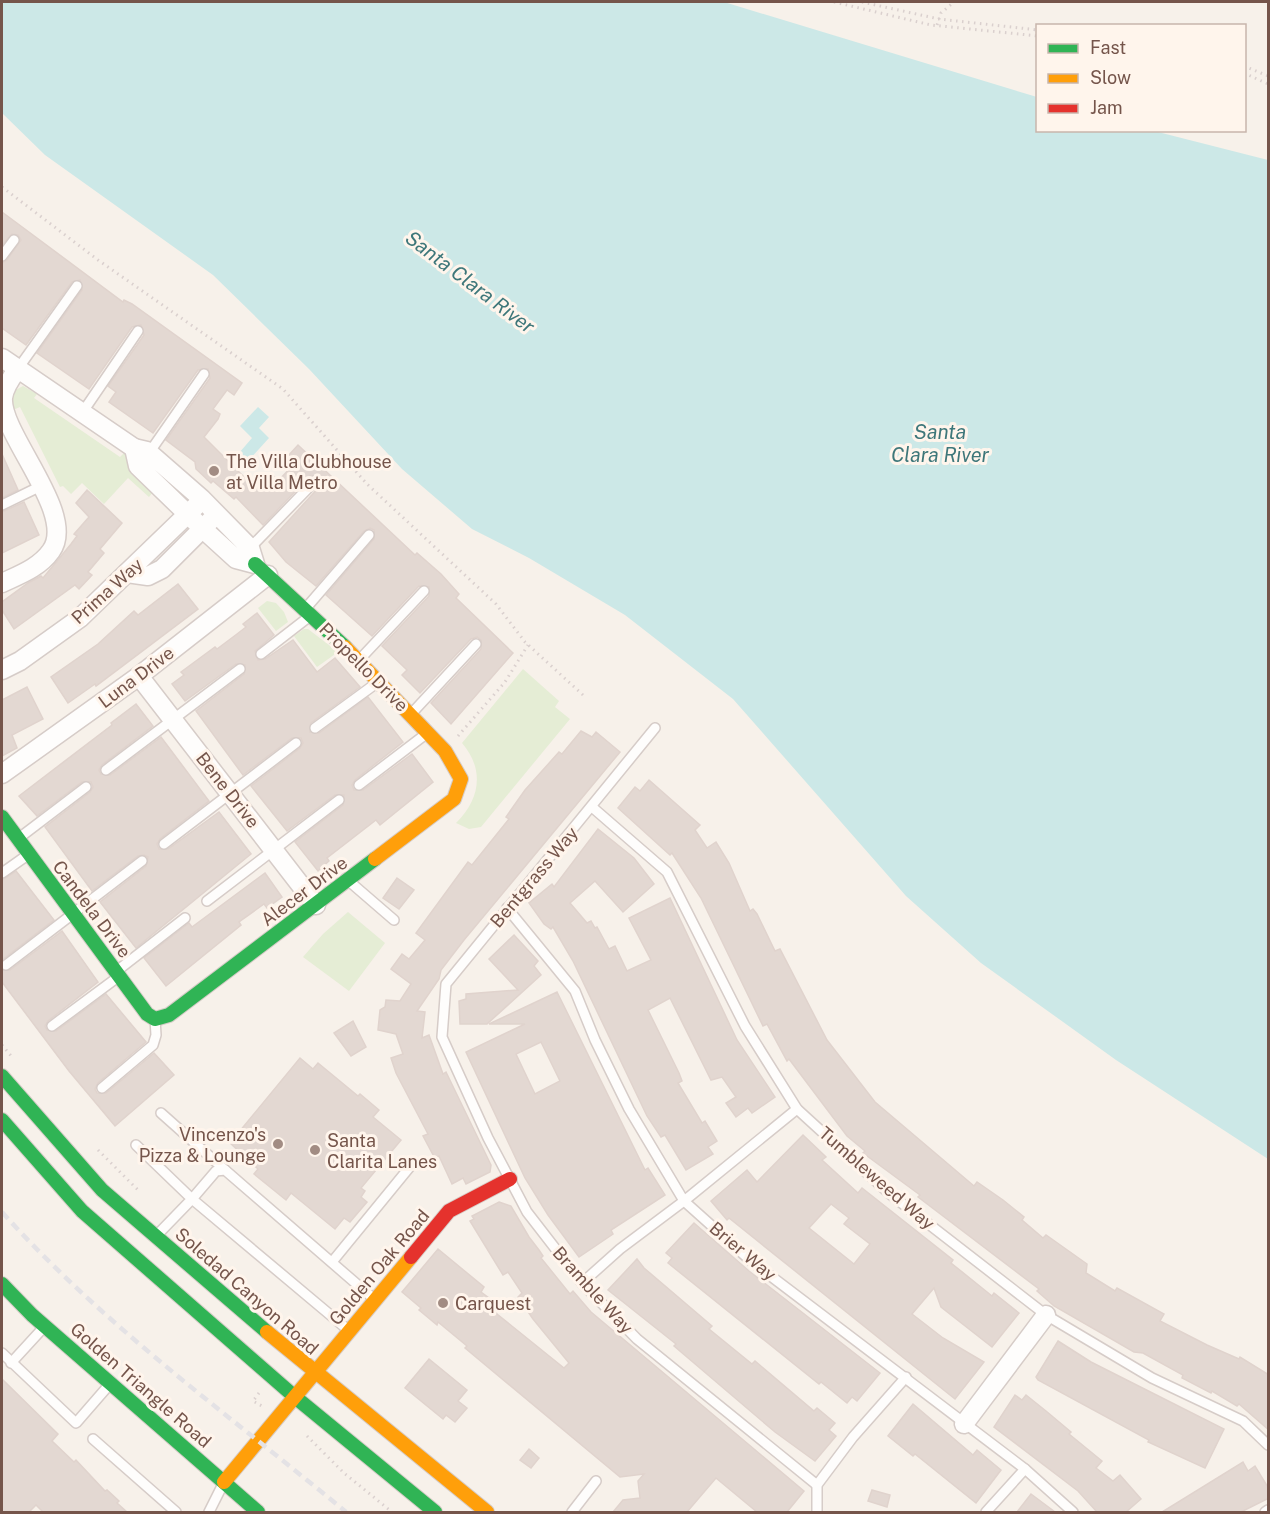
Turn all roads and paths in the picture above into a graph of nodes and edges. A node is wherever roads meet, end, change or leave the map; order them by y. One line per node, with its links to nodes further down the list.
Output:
1 (834, 2): 5 (path)
2 (862, 2): 4 (path)
3 (954, 2): 4 (path)
4 (939, 19): 5 (path); 6 (path)
5 (937, 25): 7 (path)
6 (1036, 30)
7 (1036, 36)
8 (1246, 66): 10 (path)
9 (1246, 74): 11 (path)
10 (1269, 76)
11 (1269, 84)
12 (2, 187): 37 (path)
13 (14, 240): 14 (lane)
14 (2, 256)
15 (77, 286): 18 (lane)
16 (138, 331): 20 (lane)
17 (2, 358): 18 (street, Propello Drive)
18 (16, 369): 20 (street, Propello Drive); 21 (street)
19 (204, 374): 22 (lane)
20 (82, 414): 22 (street, Propello Drive)
21 (5, 423): 24 (street)
22 (141, 451): 25 (street, Propello Drive); 27 (street, Propello Drive)
23 (315, 481): 31 (lane)
24 (41, 486): 26 (lane); 33 (street)
25 (202, 499): 27 (street, Prima Way); 28 (street, Propello Drive)
26 (2, 505)
27 (188, 514): 29 (street, Propello Drive); 32 (street, Prima Way)
28 (216, 514): 29 (street); 31 (street, Propello Drive)
29 (203, 529): 31 (street, Propello Drive); 32 (street)
30 (369, 535): 35 (lane)
31 (258, 563): 35 (street, Propello Drive); 42 (street, Luna Drive)
32 (127, 573): 41 (street, Prima Way)
33 (2, 583)
34 (424, 591): 39 (lane)
35 (309, 611): 38 (lane); 39 (street, Propello Drive)
36 (476, 644): 45 (lane)
37 (528, 645): 44 (path); 51 (path)
38 (261, 654)
39 (359, 660): 43 (street, Propello Drive)
40 (240, 669): 46 (lane)
41 (2, 670)
42 (140, 676): 46 (street, Bene Drive); 53 (street, Luna Drive)
43 (380, 681): 45 (street, Propello Drive); 47 (lane)
44 (583, 694)
45 (411, 714): 49 (street, Propello Drive)
46 (173, 719): 52 (lane); 57 (street, Bene Drive)
47 (315, 728)
48 (655, 728): 59 (lane, Bentgrass Way)
49 (428, 732): 51 (street, Propello Drive); 55 (lane)
50 (296, 743): 57 (lane)
51 (445, 751): 54 (street, Propello Drive)
52 (106, 770)
53 (2, 774)
54 (461, 779): 67 (street, Alecer Drive)
55 (359, 785)
56 (86, 787): 61 (lane)
57 (231, 794): 62 (lane); 63 (street, Bene Drive)
58 (339, 800): 63 (lane)
59 (592, 807): 70 (lane, Bentgrass Way); 83 (lane, Tumbleweed Way)
60 (2, 817): 61 (street, Candela Drive)
61 (17, 838): 64 (street, Candela Drive)
62 (164, 844)
63 (275, 851): 68 (lane); 69 (street, Bene Drive)
64 (28, 854): 66 (lane); 71 (street, Candela Drive)
65 (142, 861): 71 (lane)
66 (2, 873)
67 (348, 881): 69 (street, Alecer Drive); 73 (lane)
68 (207, 901)
69 (316, 905): 76 (street, Alecer Drive)
70 (507, 908): 78 (lane, Bentgrass Way); 93 (lane, Brier Way)
71 (73, 913): 74 (lane); 75 (street, Candela Drive)
72 (185, 918): 75 (lane)
73 (394, 920)
74 (6, 965)
75 (117, 974): 76 (street, Candela Drive); 77 (lane)
76 (155, 1019): 82 (lane)
77 (52, 1026)
78 (442, 1038): 90 (lane, Bramble Way)
79 (2, 1045): 80 (path)
80 (17, 1061)
81 (2, 1076): 94 (street, Soledad Canyon Road)
82 (102, 1088)
83 (797, 1109): 93 (lane); 99 (lane, Tumbleweed Way)
84 (161, 1113): 89 (lane)
85 (2, 1120): 107 (street)
86 (93, 1145): 92 (path)
87 (136, 1145): 91 (lane)
88 (413, 1163): 95 (lane)
89 (225, 1170): 91 (lane); 95 (lane)
90 (510, 1179): 96 (lane, Bramble Way); 98 (street, Golden Oak Road)
91 (192, 1199): 94 (lane); 101 (lane)
92 (148, 1200)
93 (684, 1201): 96 (lane); 105 (lane, Brier Way)
94 (156, 1236): 104 (street, Soledad Canyon Road)
95 (332, 1262): 98 (lane)
96 (582, 1283): 115 (lane, Bramble Way)
97 (3, 1287): 100 (street, Golden Triangle Road)
98 (374, 1299): 101 (street, Golden Oak Road)
99 (1046, 1315): 108 (street); 111 (lane, Tumbleweed Way)
100 (45, 1326): 103 (lane); 106 (street, Golden Triangle Road)
101 (349, 1330): 104 (street, Golden Oak Road)
102 (2, 1353): 103 (lane)
103 (11, 1363): 106 (lane)
104 (315, 1373): 107 (street, Golden Oak Road); 122 (street, Soledad Canyon Road)
105 (906, 1377): 108 (lane, Brier Way); 115 (lane)
106 (111, 1383): 114 (street, Golden Triangle Road)
107 (295, 1397): 114 (street, Golden Oak Road); 121 (street)
108 (964, 1424): 112 (lane, Brier Way)
109 (303, 1431): 120 (path)
110 (93, 1439): 117 (lane)
111 (1269, 1445)
112 (1025, 1469): 125 (lane); 126 (lane, Brier Way)
113 (596, 1481): 123 (lane)
114 (224, 1482): 118 (lane); 119 (street, Golden Triangle Road)
115 (817, 1485): 124 (lane)
116 (1269, 1510): 127 (lane)
117 (176, 1512)
118 (209, 1512)
119 (258, 1512)
120 (392, 1512)
121 (435, 1512)
122 (487, 1512)
123 (572, 1512)
124 (817, 1512)
125 (986, 1512)
126 (1073, 1512)
127 (1264, 1512)

